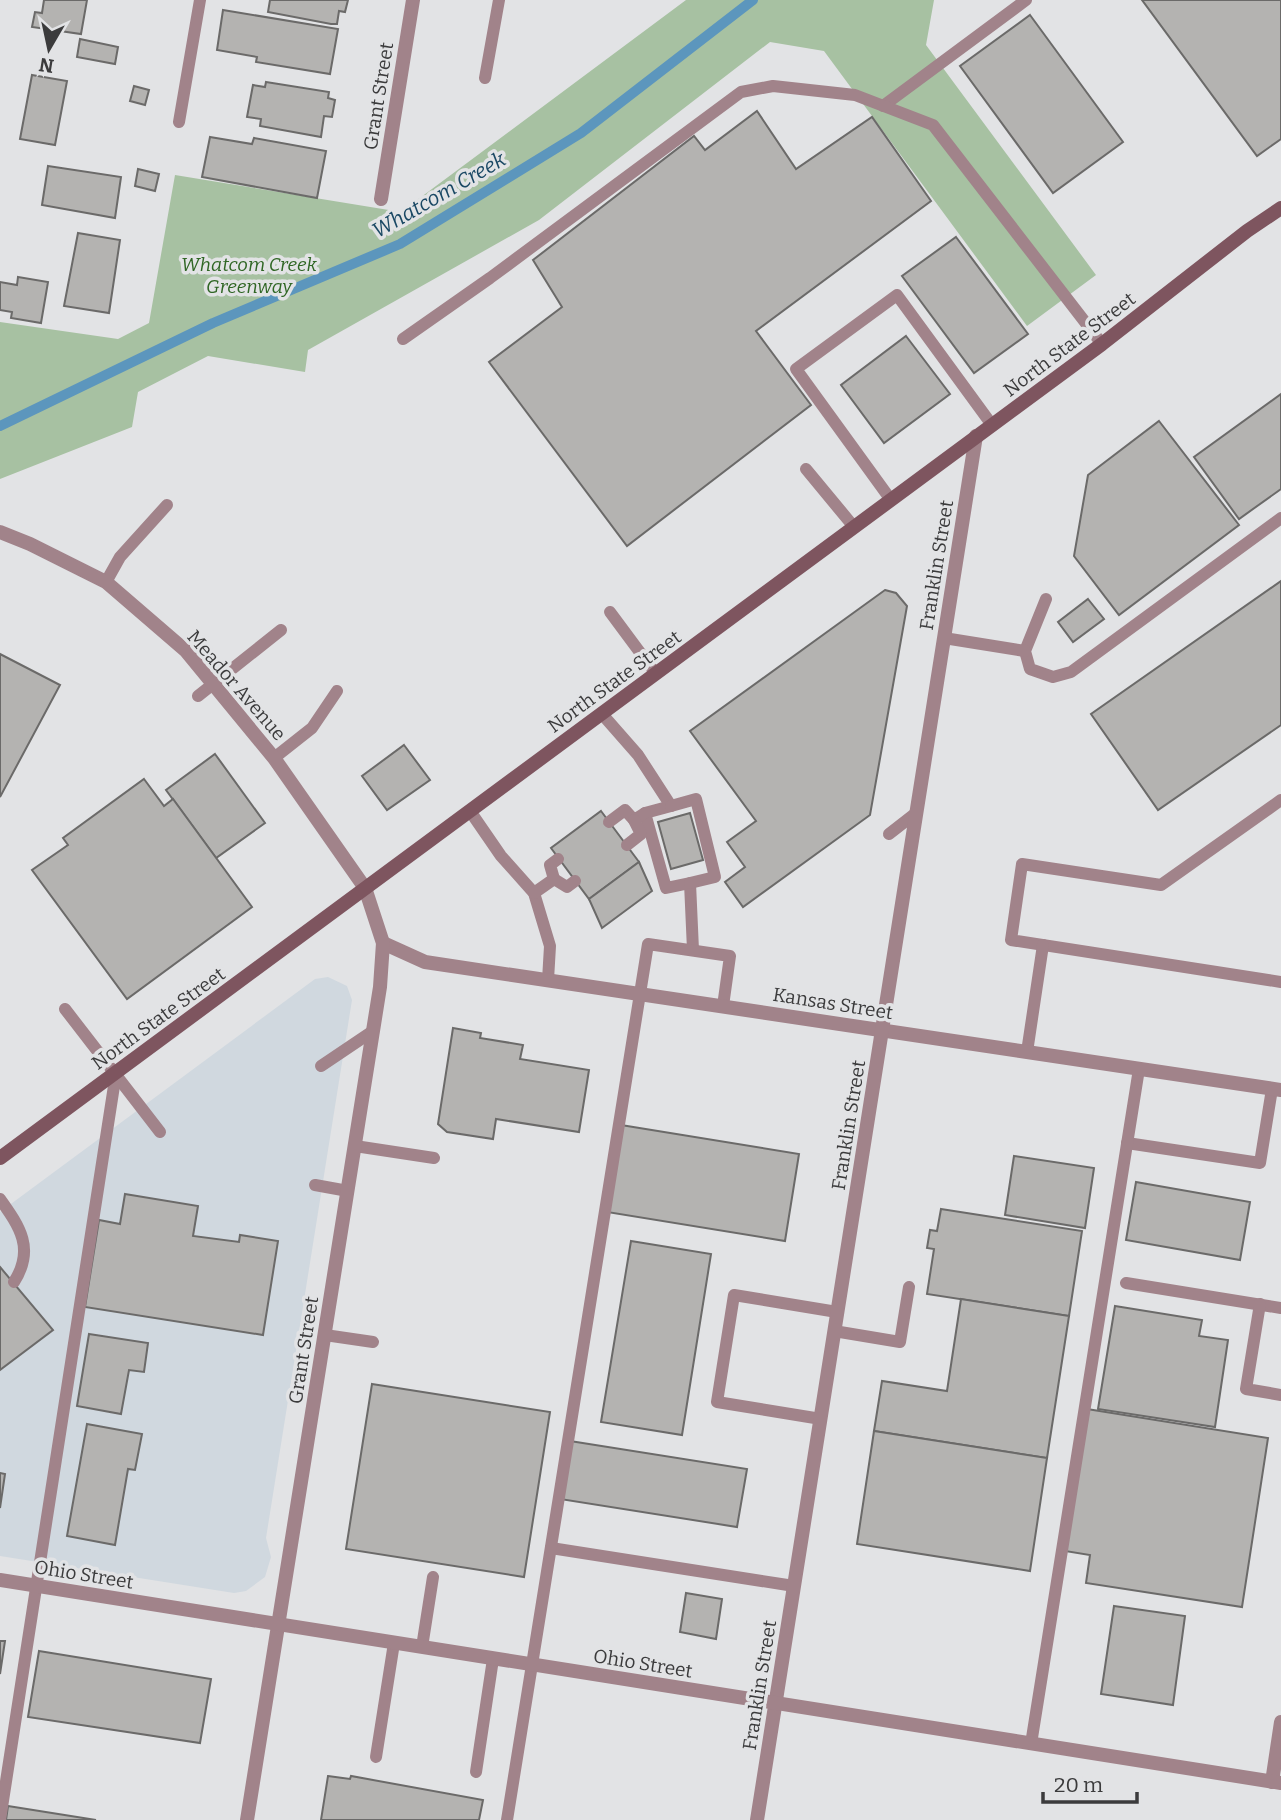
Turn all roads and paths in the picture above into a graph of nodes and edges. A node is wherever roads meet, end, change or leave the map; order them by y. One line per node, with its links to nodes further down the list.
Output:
1 (200, 0): 7 (lane)
2 (413, 0): 9 (street, Grant Street)
3 (499, 0): 5 (lane)
4 (1026, 0): 6 (lane)
5 (485, 78)
6 (883, 106): 12 (lane); 13 (lane)
7 (179, 122)
8 (1281, 197): 11 (main road)
9 (381, 199)
10 (1281, 208): 11 (main road)
11 (1247, 231): 13 (main road, North State Street)
12 (402, 339)
13 (1102, 344): 14 (main road, North State Street)
14 (992, 425): 15 (main road, North State Street); 17 (lane)
15 (976, 436): 17 (main road, North State Street); 26 (street, Franklin Street)
16 (806, 470): 20 (lane)
17 (891, 500): 20 (main road, North State Street)
18 (167, 505): 22 (lane)
19 (1281, 518): 27 (lane)
20 (854, 527): 28 (main road, North State Street)
21 (0, 532): 22 (street, Meador Avenue)
22 (106, 582): 29 (street, Meador Avenue)
23 (1046, 599): 27 (lane)
24 (610, 612): 28 (lane)
25 (281, 630): 29 (lane)
26 (944, 638): 27 (lane); 37 (street, Franklin Street)
27 (1025, 651)
28 (656, 674): 32 (main road, North State Street)
29 (214, 683): 31 (lane); 33 (street, Meador Avenue)
30 (337, 691): 33 (lane)
31 (198, 696)
32 (602, 714): 35 (lane); 36 (main road, North State Street)
33 (274, 758): 46 (street, Meador Avenue)
34 (1281, 800): 49 (lane)
35 (671, 807): 38 (lane); 45 (lane)
36 (470, 811): 46 (main road, North State Street); 47 (lane)
37 (916, 813): 40 (lane); 56 (street, Franklin Street)
38 (639, 817): 39 (lane); 41 (lane); 45 (lane)
39 (609, 822)
40 (889, 834)
41 (627, 845)
42 (558, 859): 43 (lane)
43 (554, 879): 44 (lane); 47 (lane)
44 (575, 881)
45 (690, 883): 50 (lane)
46 (365, 888): 48 (street, Grant Street); 61 (main road, North State Street)
47 (534, 893): 51 (lane)
48 (383, 943): 51 (street, Kansas Street); 57 (street, Grant Street)
49 (1043, 945): 52 (lane); 58 (lane)
50 (693, 950): 53 (lane); 54 (lane)
51 (548, 980): 53 (street, Kansas Street)
52 (1281, 982)
53 (639, 994): 54 (street, Kansas Street); 82 (lane)
54 (723, 1006): 56 (street, Kansas Street)
55 (65, 1009): 61 (lane)
56 (882, 1030): 58 (street, Kansas Street); 76 (street, Franklin Street)
57 (373, 1031): 59 (lane); 65 (street, Grant Street)
58 (1027, 1052): 60 (street, Kansas Street)
59 (321, 1066)
60 (1139, 1069): 62 (street, Kansas Street); 64 (lane)
61 (116, 1073): 63 (lane); 66 (main road, North State Street); 85 (lane)
62 (1277, 1090): 64 (lane)
63 (160, 1132)
64 (1127, 1143): 94 (lane)
65 (355, 1146): 67 (lane); 69 (street, Grant Street)
66 (0, 1158)
67 (434, 1158)
68 (315, 1185): 69 (lane)
69 (348, 1191): 78 (street, Grant Street)
70 (0, 1199): 71 (lane)
71 (14, 1282)
72 (1126, 1283): 74 (lane)
73 (909, 1287): 77 (lane)
74 (1260, 1304): 75 (lane); 80 (lane)
75 (1281, 1308)
76 (837, 1312): 77 (street, Franklin Street); 81 (lane)
77 (834, 1331): 81 (street, Franklin Street)
78 (325, 1335): 79 (lane); 87 (street, Grant Street)
79 (373, 1342)
80 (1281, 1395)
81 (821, 1419): 86 (street, Franklin Street)
82 (551, 1548): 86 (lane); 91 (lane)
83 (433, 1577): 89 (lane)
84 (0, 1580): 85 (street, Ohio Street)
85 (37, 1586): 87 (street, Ohio Street); 98 (lane)
86 (794, 1586): 92 (street, Franklin Street)
87 (278, 1625): 88 (street, Ohio Street); 99 (street, Grant Street)
88 (394, 1643): 89 (street, Ohio Street); 95 (lane)
89 (422, 1647): 90 (street, Ohio Street)
90 (493, 1659): 91 (street, Ohio Street); 96 (lane)
91 (533, 1665): 92 (street, Ohio Street); 100 (lane)
92 (776, 1703): 94 (street, Ohio Street); 101 (street, Franklin Street)
93 (1281, 1722): 97 (street)
94 (1031, 1744): 97 (street, Ohio Street)
95 (376, 1757)
96 (476, 1772)
97 (1276, 1783)
98 (0, 1820)
99 (247, 1820)
100 (508, 1820)
101 (757, 1820)

